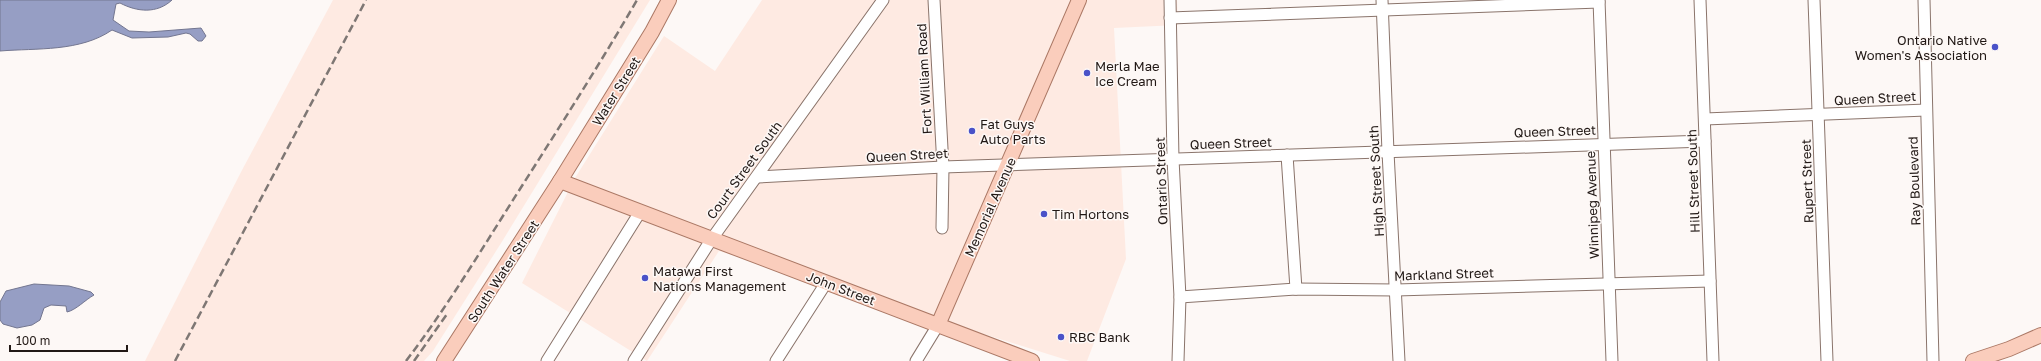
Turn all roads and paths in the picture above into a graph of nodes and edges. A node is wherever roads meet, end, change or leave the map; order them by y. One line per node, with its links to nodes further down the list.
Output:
1 (669, 0): 23 (main road, Water Street)
2 (883, 0): 22 (street, Court Street South)
3 (934, 0): 21 (street, Fort William Road)
4 (1079, 0): 20 (main road, Memorial Avenue)
5 (1170, 0): 11 (street, Ontario Street)
6 (1700, 0): 14 (street, Hill Street South)
7 (1814, 0): 13 (street, Rupert Street)
8 (1924, 0): 12 (street, Ray Boulevard)
9 (1599, 1): 10 (street); 16 (street, Winnipeg Avenue)
10 (1382, 5): 11 (street); 17 (street, High Street South)
11 (1170, 18): 19 (street, Ontario Street)
12 (1926, 110): 13 (street, Queen Street); 46 (street, Ray Boulevard)
13 (1819, 115): 14 (street, Queen Street); 45 (street, Rupert Street)
14 (1705, 119): 15 (street, Hill Street South)
15 (1705, 140): 16 (street, Queen Street); 27 (street, Hill Street South)
16 (1604, 143): 17 (street, Queen Street); 29 (street, Winnipeg Avenue)
17 (1388, 152): 18 (street, Queen Street); 31 (street, High Street South)
18 (1287, 155): 19 (street, Queen Street); 30 (street)
19 (1173, 159): 20 (street, Queen Street); 32 (street, Ontario Street)
20 (1008, 165): 21 (street, Queen Street); 33 (main road, Memorial Avenue)
21 (943, 167): 22 (street, Queen Street); 25 (street, Fort William Road)
22 (757, 177): 26 (street, Court Street South)
23 (560, 181): 24 (main road, John Street); 35 (main road, South Water Street)
24 (640, 212): 26 (main road, John Street); 36 (street)
25 (942, 228)
26 (711, 240): 28 (main road, John Street); 37 (street, Court Street South)
27 (1710, 281): 29 (street, Markland Street); 44 (street, Hill Street South)
28 (826, 283): 33 (main road, John Street); 38 (street)
29 (1609, 284): 31 (street, Markland Street); 43 (street, Winnipeg Avenue)
30 (1296, 289): 31 (street, Markland Street); 32 (street, Markland Street)
31 (1396, 290): 42 (street, High Street South)
32 (1180, 297): 41 (street, Ontario Street)
33 (938, 325): 39 (street); 40 (main road, John Street)
34 (2041, 335): 47 (main road)
35 (444, 361)
36 (547, 361)
37 (634, 361)
38 (776, 361)
39 (916, 361)
40 (1032, 361)
41 (1178, 361)
42 (1398, 361)
43 (1612, 361)
44 (1713, 361)
45 (1827, 361)
46 (1934, 361)
47 (1973, 361)

